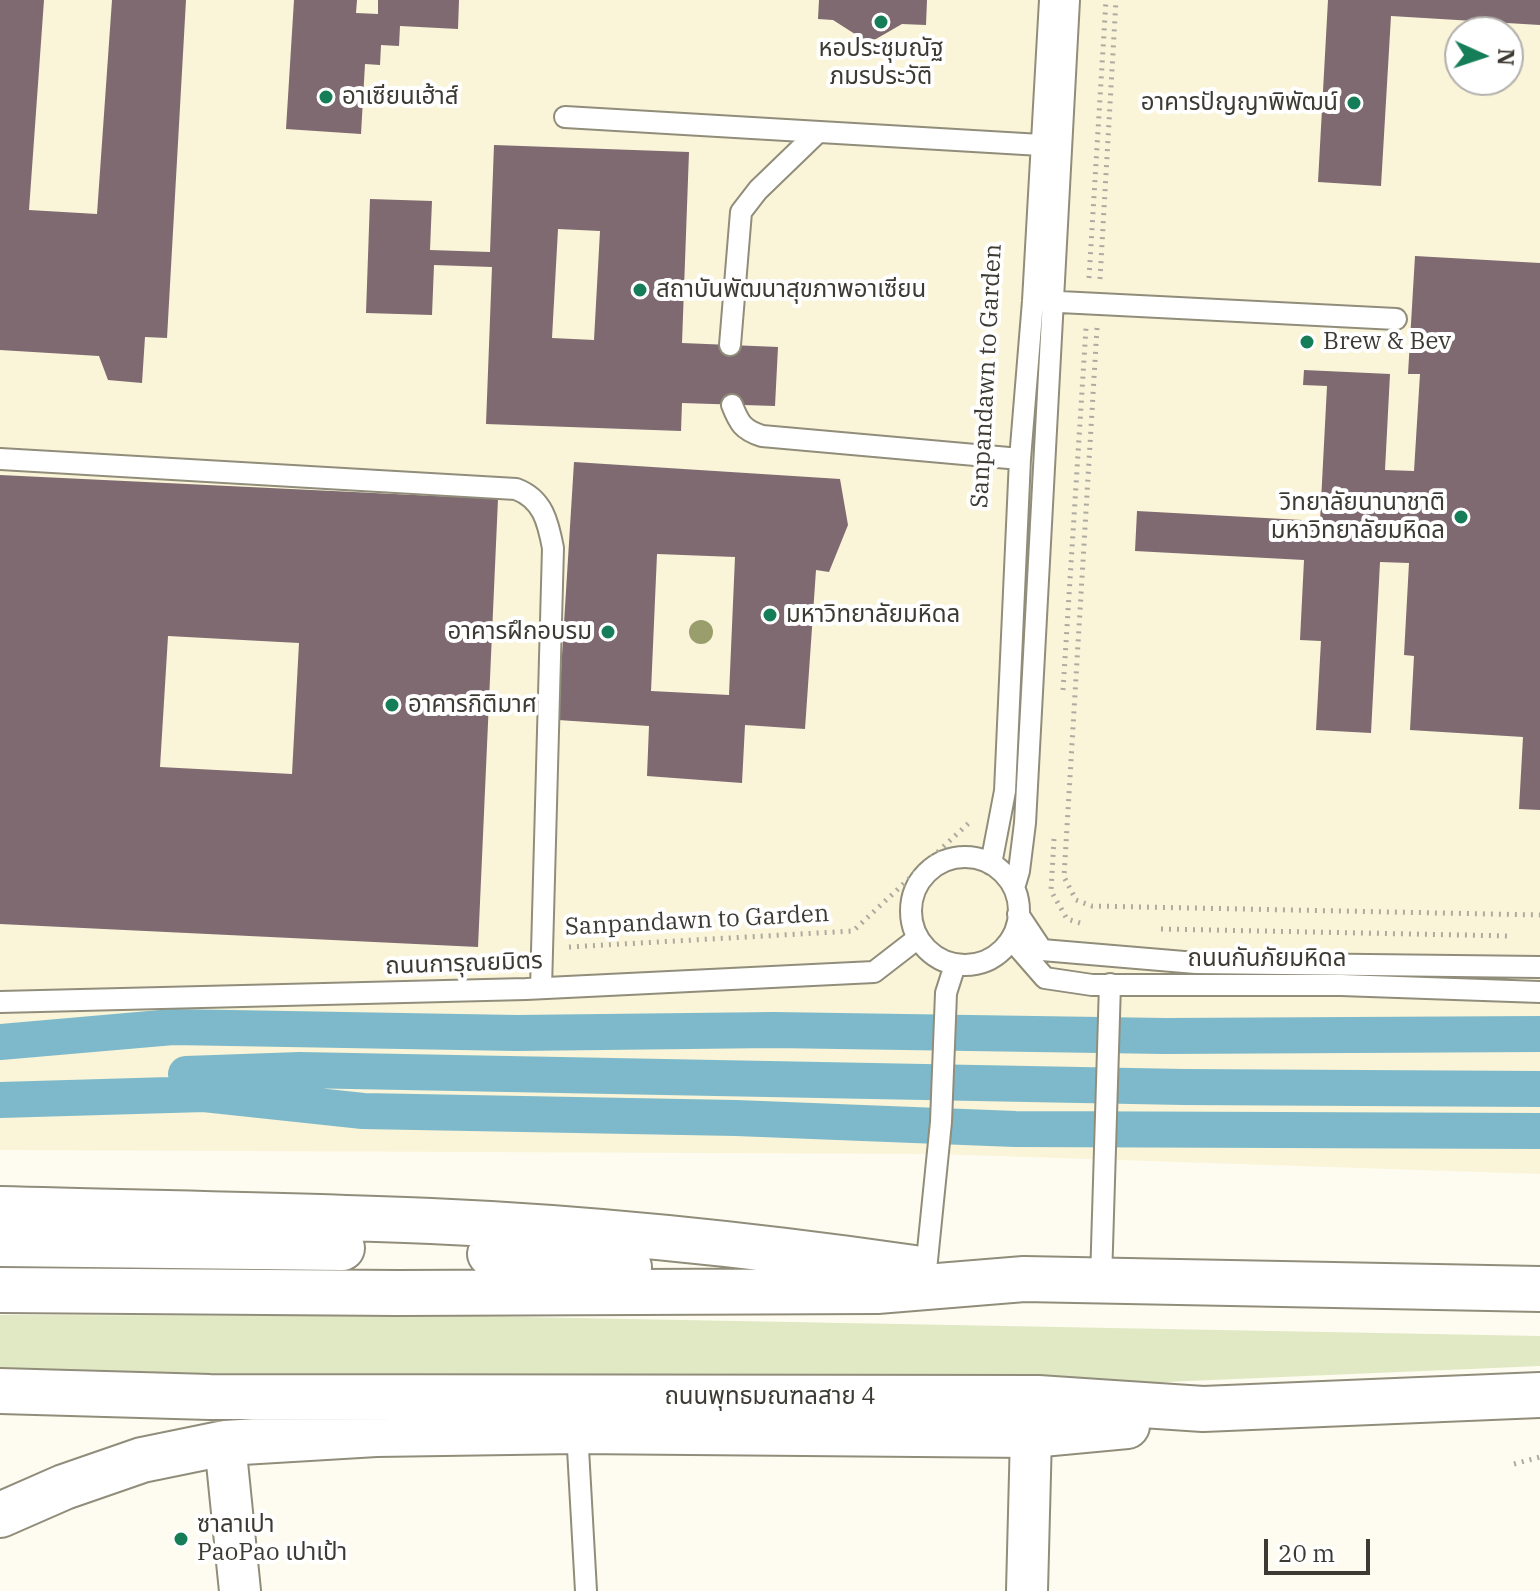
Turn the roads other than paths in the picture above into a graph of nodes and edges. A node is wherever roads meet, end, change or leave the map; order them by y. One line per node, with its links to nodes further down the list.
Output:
1 (1050, 0): 5 (lane)
2 (1069, 0): 6 (lane)
3 (565, 117): 4 (lane)
4 (817, 133): 5 (lane); 8 (lane)
5 (1041, 145): 6 (lane)
6 (1042, 302): 7 (lane); 11 (lane); 13 (lane)
7 (1396, 319)
8 (730, 345)
9 (732, 405): 11 (lane)
10 (0, 459): 20 (lane)
11 (1020, 459): 12 (lane)
12 (991, 864): 13 (lane); 15 (lane)
13 (1014, 888): 14 (lane)
14 (1018, 914): 16 (lane); 18 (lane, ถนนกันภัยมหิดล)
15 (918, 938): 17 (lane); 20 (lane, ถนนการุณยมิตร)
16 (1011, 939): 17 (lane); 19 (lane, ถนนกันภัยมหิดล)
17 (955, 965): 25 (lane)
18 (1540, 967)
19 (1110, 984): 21 (lane, ถนนกันภัยมหิดล); 27 (lane)
20 (541, 988): 22 (lane, ถนนการุณยมิตร)
21 (1540, 992)
22 (0, 1002)
23 (0, 1209): 25 (main road)
24 (0, 1244): 30 (main road)
25 (926, 1270): 26 (main road)
26 (1024, 1279): 27 (main road); 30 (main road)
27 (1101, 1280): 28 (main road)
28 (1540, 1289)
29 (0, 1290): 30 (main road)
30 (877, 1291)
31 (4, 1391): 33 (main road, ถนนพุทธมณฑลสาย 4)
32 (1540, 1395): 33 (main road, ถนนพุทธมณฑลสาย 4)
33 (1203, 1409): 35 (main road)
34 (577, 1431): 35 (main road); 36 (main road); 41 (lane)
35 (1031, 1435): 42 (street)
36 (225, 1443): 37 (main road); 40 (street)
37 (64, 1487): 38 (main road); 39 (main road)
38 (0, 1493)
39 (0, 1515)
40 (240, 1591)
41 (586, 1591)
42 (1027, 1591)

